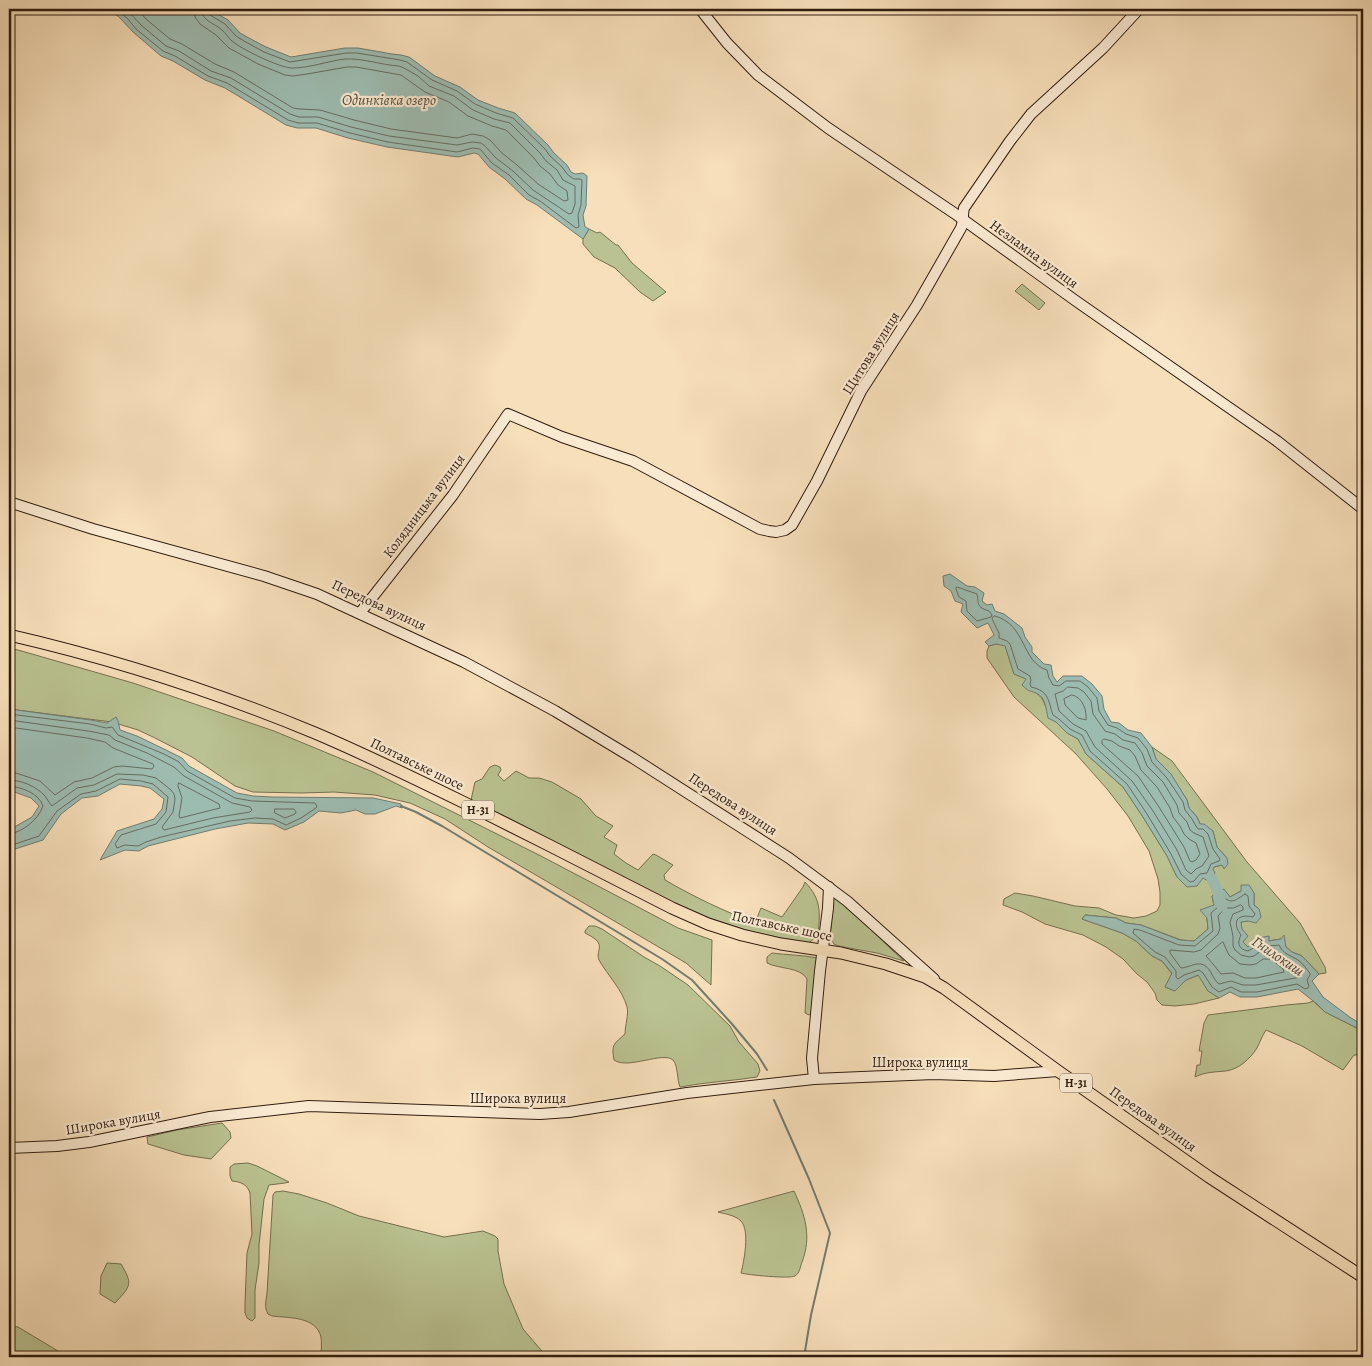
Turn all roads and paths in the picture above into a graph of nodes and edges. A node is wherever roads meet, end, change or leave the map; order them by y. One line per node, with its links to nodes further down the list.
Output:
1 (700, 9): 3 (street, Незламна вулиця)
2 (1139, 9): 3 (street, Щитова вулиця)
3 (963, 220): 4 (street, Щитова вулиця); 6 (street, Незламна вулиця)
4 (508, 414): 7 (street, Колядницька вулиця)
5 (9, 502): 7 (street, Передова вулиця)
6 (1363, 509)
7 (360, 613): 9 (street, Передова вулиця)
8 (9, 634): 10 (main road, Полтавське шосе / Н-31)
9 (829, 887): 10 (street); 11 (street, Передова вулиця)
10 (823, 951): 11 (main road, Полтавське шосе / Н-31); 13 (street)
11 (944, 988): 12 (main road, Передова вулиця / Н-31)
12 (1058, 1071): 13 (street, Широка вулиця); 15 (main road, Передова вулиця / Н-31)
13 (814, 1079): 14 (street, Широка вулиця)
14 (9, 1148)
15 (1363, 1277)

